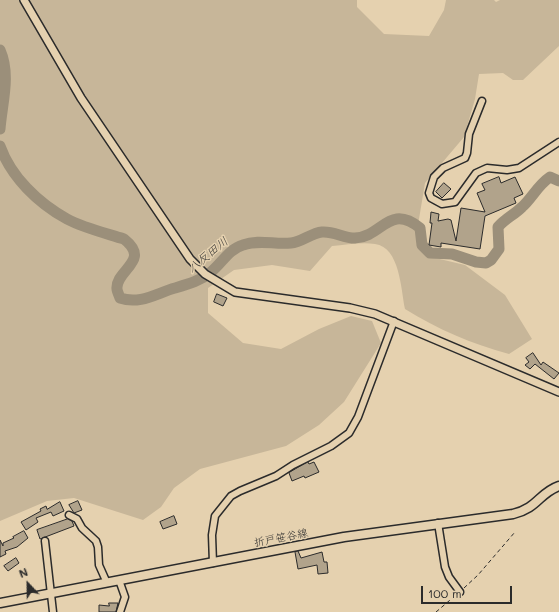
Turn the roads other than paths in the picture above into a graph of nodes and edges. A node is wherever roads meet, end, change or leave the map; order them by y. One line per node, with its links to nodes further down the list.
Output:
1 (24, 0): 4 (street)
2 (482, 101): 3 (street)
3 (559, 142)
4 (394, 321): 5 (street); 10 (street)
5 (559, 392)
6 (559, 486): 8 (main road, 折戸笹谷線)
7 (69, 515): 12 (street)
8 (438, 523): 10 (main road, 折戸笹谷線); 13 (street)
9 (45, 541): 14 (street)
10 (212, 563): 11 (main road, 折戸笹谷線)
11 (119, 580): 12 (main road, 折戸笹谷線); 17 (street)
12 (108, 583): 14 (main road, 折戸笹谷線)
13 (460, 592)
14 (51, 594): 15 (main road, 折戸笹谷線); 16 (street)
15 (0, 603)
16 (53, 612)
17 (120, 612)

